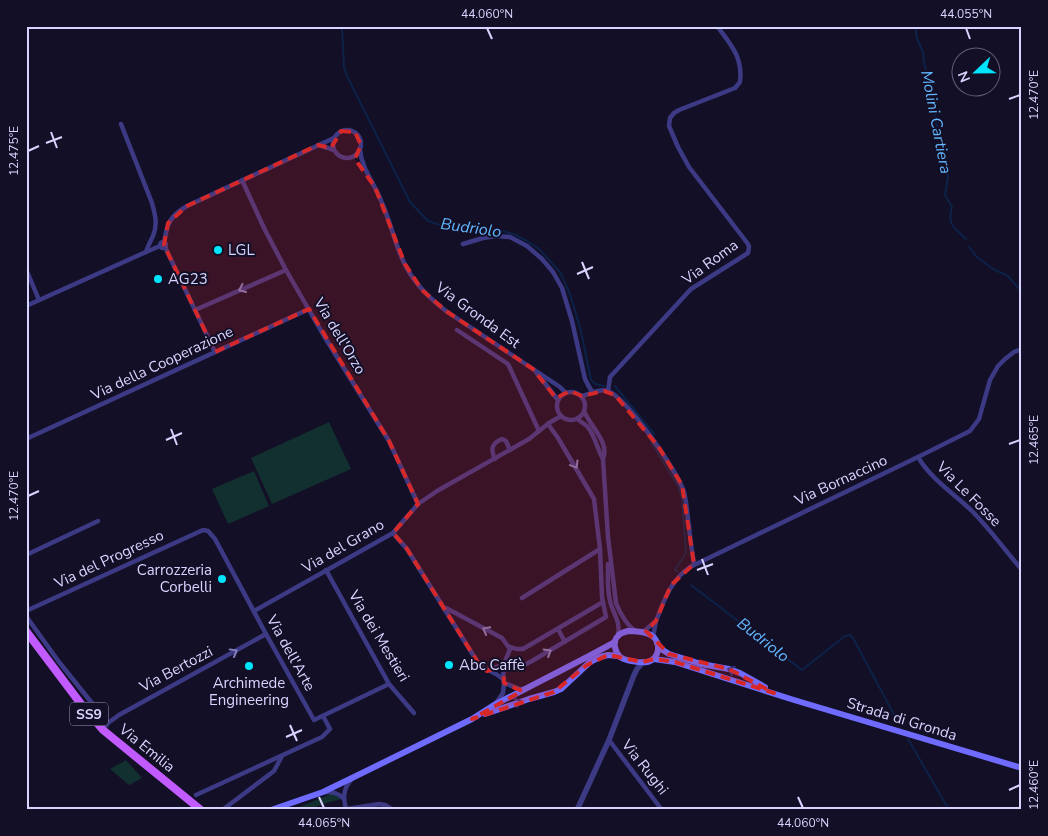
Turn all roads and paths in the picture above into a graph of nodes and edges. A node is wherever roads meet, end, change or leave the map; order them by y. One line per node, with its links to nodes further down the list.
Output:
1 (717, 26): 23 (street, Via Roma)
2 (121, 124): 12 (street)
3 (334, 138): 4 (street, Via Gronda Est); 5 (street); 6 (street, Via Gronda Est)
4 (318, 145): 5 (street, Via Gronda Est); 9 (street, Via Gronda Est)
5 (334, 150): 7 (street, Via Gronda Est)
6 (360, 150): 7 (street); 8 (street, Via Gronda Est)
7 (352, 157): 8 (street, Via Gronda Est)
8 (363, 167): 22 (street, Via Gronda Est)
9 (242, 180): 11 (street, Via Gronda Est); 14 (street, Via dell'Orzo)
10 (463, 244): 25 (street)
11 (163, 245): 12 (street); 18 (street)
12 (146, 252): 15 (street)
13 (26, 269): 15 (street)
14 (286, 270): 17 (street, Via dell'Orzo); 18 (street, one-way to 18)
15 (39, 300): 16 (street)
16 (26, 306)
17 (309, 309): 21 (street, Via della Cooperazione); 39 (street, Via dell'Orzo)
18 (195, 310): 21 (street)
19 (457, 330): 33 (street)
20 (1022, 349): 36 (street, Via Bornaccino)
21 (214, 352): 34 (street, Via della Cooperazione)
22 (533, 369): 24 (street, Via Gronda Est); 27 (street, Via Gronda Est)
23 (608, 391): 25 (street); 46 (street)
24 (566, 392): 26 (street, Via Gronda Est); 27 (street)
25 (592, 393): 26 (street)
26 (582, 396): 29 (street)
27 (558, 400): 28 (street)
28 (558, 411): 30 (street); 32 (street)
29 (584, 411): 31 (street); 38 (street)
30 (561, 416): 31 (street); 32 (street)
31 (577, 419): 38 (street)
32 (549, 424): 33 (street, Via del Grano); 44 (street, one-way to 44)
33 (540, 431): 35 (street, Via del Grano)
34 (26, 439)
35 (510, 450): 37 (street, Via del Grano); 37 (street)
36 (918, 457): 46 (street, Via Bornaccino); 48 (street, Via Le Fosse)
37 (495, 458): 39 (street, Via del Grano)
38 (603, 459): 43 (street)
39 (418, 504): 42 (street, Via del Grano)
40 (98, 521): 45 (street)
41 (203, 530): 52 (street, Via del Progresso); 53 (street, Via dell'Arte)
42 (392, 533): 47 (street, Via del Grano); 51 (street)
43 (608, 537): 58 (street); 62 (street)
44 (600, 549): 49 (street); 50 (street)
45 (26, 555)
46 (694, 564): 55 (street, Via Bornaccino)
47 (326, 570): 53 (street, Via del Grano); 76 (street, Via dei Mestieri)
48 (1022, 570)
49 (522, 598)
50 (603, 602): 56 (street); 63 (street)
51 (444, 608): 65 (street, one-way to 51); 72 (street)
52 (26, 611)
53 (254, 612): 60 (street, Via dell'Arte)
54 (26, 616): 70 (street)
55 (656, 621): 59 (street, Via Bornaccino); 61 (street, Via Bornaccino)
56 (558, 629): 63 (street); 65 (street)
57 (26, 631): 70 (main road, Via Emilia / SS9)
58 (635, 631): 59 (main road); 62 (main road)
59 (642, 633): 61 (main road)
60 (266, 634): 81 (street, Via dell'Arte); 83 (street, Via Bertozzi, one-way to 60)
61 (653, 637): 64 (main road)
62 (616, 639): 66 (main road); 77 (main road)
63 (565, 642): 73 (street, one-way to 63)
64 (657, 643): 67 (main road); 78 (main road, Strada di Gronda, one-way to 64)
65 (508, 646): 71 (street)
66 (619, 656): 68 (main road); 82 (main road, one-way to 66)
67 (654, 659): 69 (main road); 78 (main road, Strada di Gronda)
68 (630, 660): 69 (main road); 74 (street)
69 (643, 662): 74 (street)
70 (56, 664): 83 (street); 84 (main road, Via Emilia / SS9)
71 (504, 664): 72 (street); 73 (street)
72 (487, 670): 75 (street)
73 (503, 670): 75 (street)
74 (634, 675): 85 (street)
75 (504, 681): 77 (street); 79 (street)
76 (389, 684): 80 (street, Via dei Mestieri); 81 (street)
77 (527, 689): 79 (main road)
78 (774, 692): 87 (main road, Strada di Gronda)
79 (494, 705): 82 (main road)
80 (414, 712)
81 (323, 716): 86 (street)
82 (472, 719): 88 (main road)
83 (108, 723): 84 (street, Via Bertozzi)
84 (103, 730): 95 (main road, Via Emilia / SS9)
85 (609, 740): 99 (street); 100 (street, Via Rughi)
86 (283, 755): 90 (street); 93 (street)
87 (1022, 768)
88 (354, 777): 89 (main road); 91 (street)
89 (323, 792): 91 (street); 92 (main road)
90 (196, 795)
91 (344, 800): 94 (street)
92 (296, 802): 96 (main road); 97 (main road)
93 (224, 808)
94 (344, 809): 98 (street)
95 (201, 810)
96 (271, 810)
97 (284, 810)
98 (393, 810)
99 (577, 810)
100 (662, 810)

